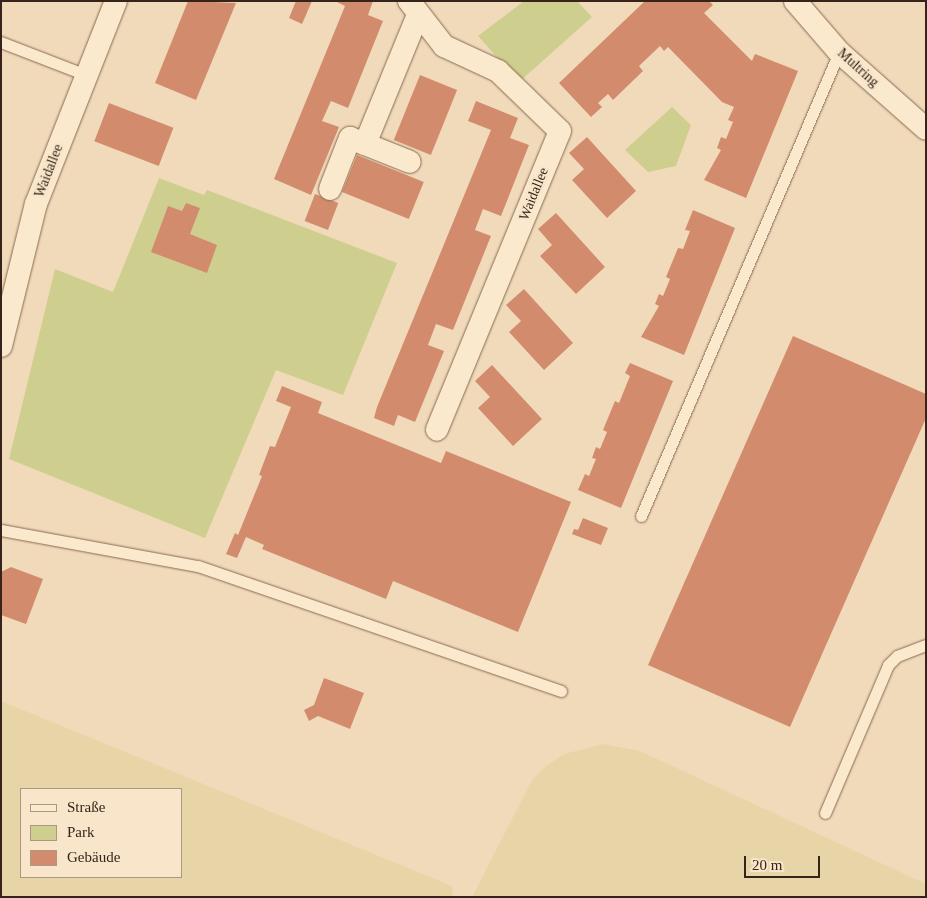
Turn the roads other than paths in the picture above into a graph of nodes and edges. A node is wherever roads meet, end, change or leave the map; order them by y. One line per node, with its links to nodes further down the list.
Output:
1 (116, 1): 6 (street, Waidallee)
2 (795, 1): 5 (street, Multring)
3 (413, 8): 8 (street, Waidallee); 12 (street, Waidallee)
4 (1, 42): 6 (lane)
5 (839, 52): 7 (street, Multring); 13 (lane)
6 (86, 75): 11 (street, Waidallee)
7 (926, 129)
8 (365, 144): 9 (street); 10 (street)
9 (410, 162)
10 (330, 189)
11 (1, 346)
12 (437, 430)
13 (641, 516)
14 (1, 530): 16 (lane)
15 (926, 645): 17 (lane)
16 (560, 691)
17 (825, 813)

